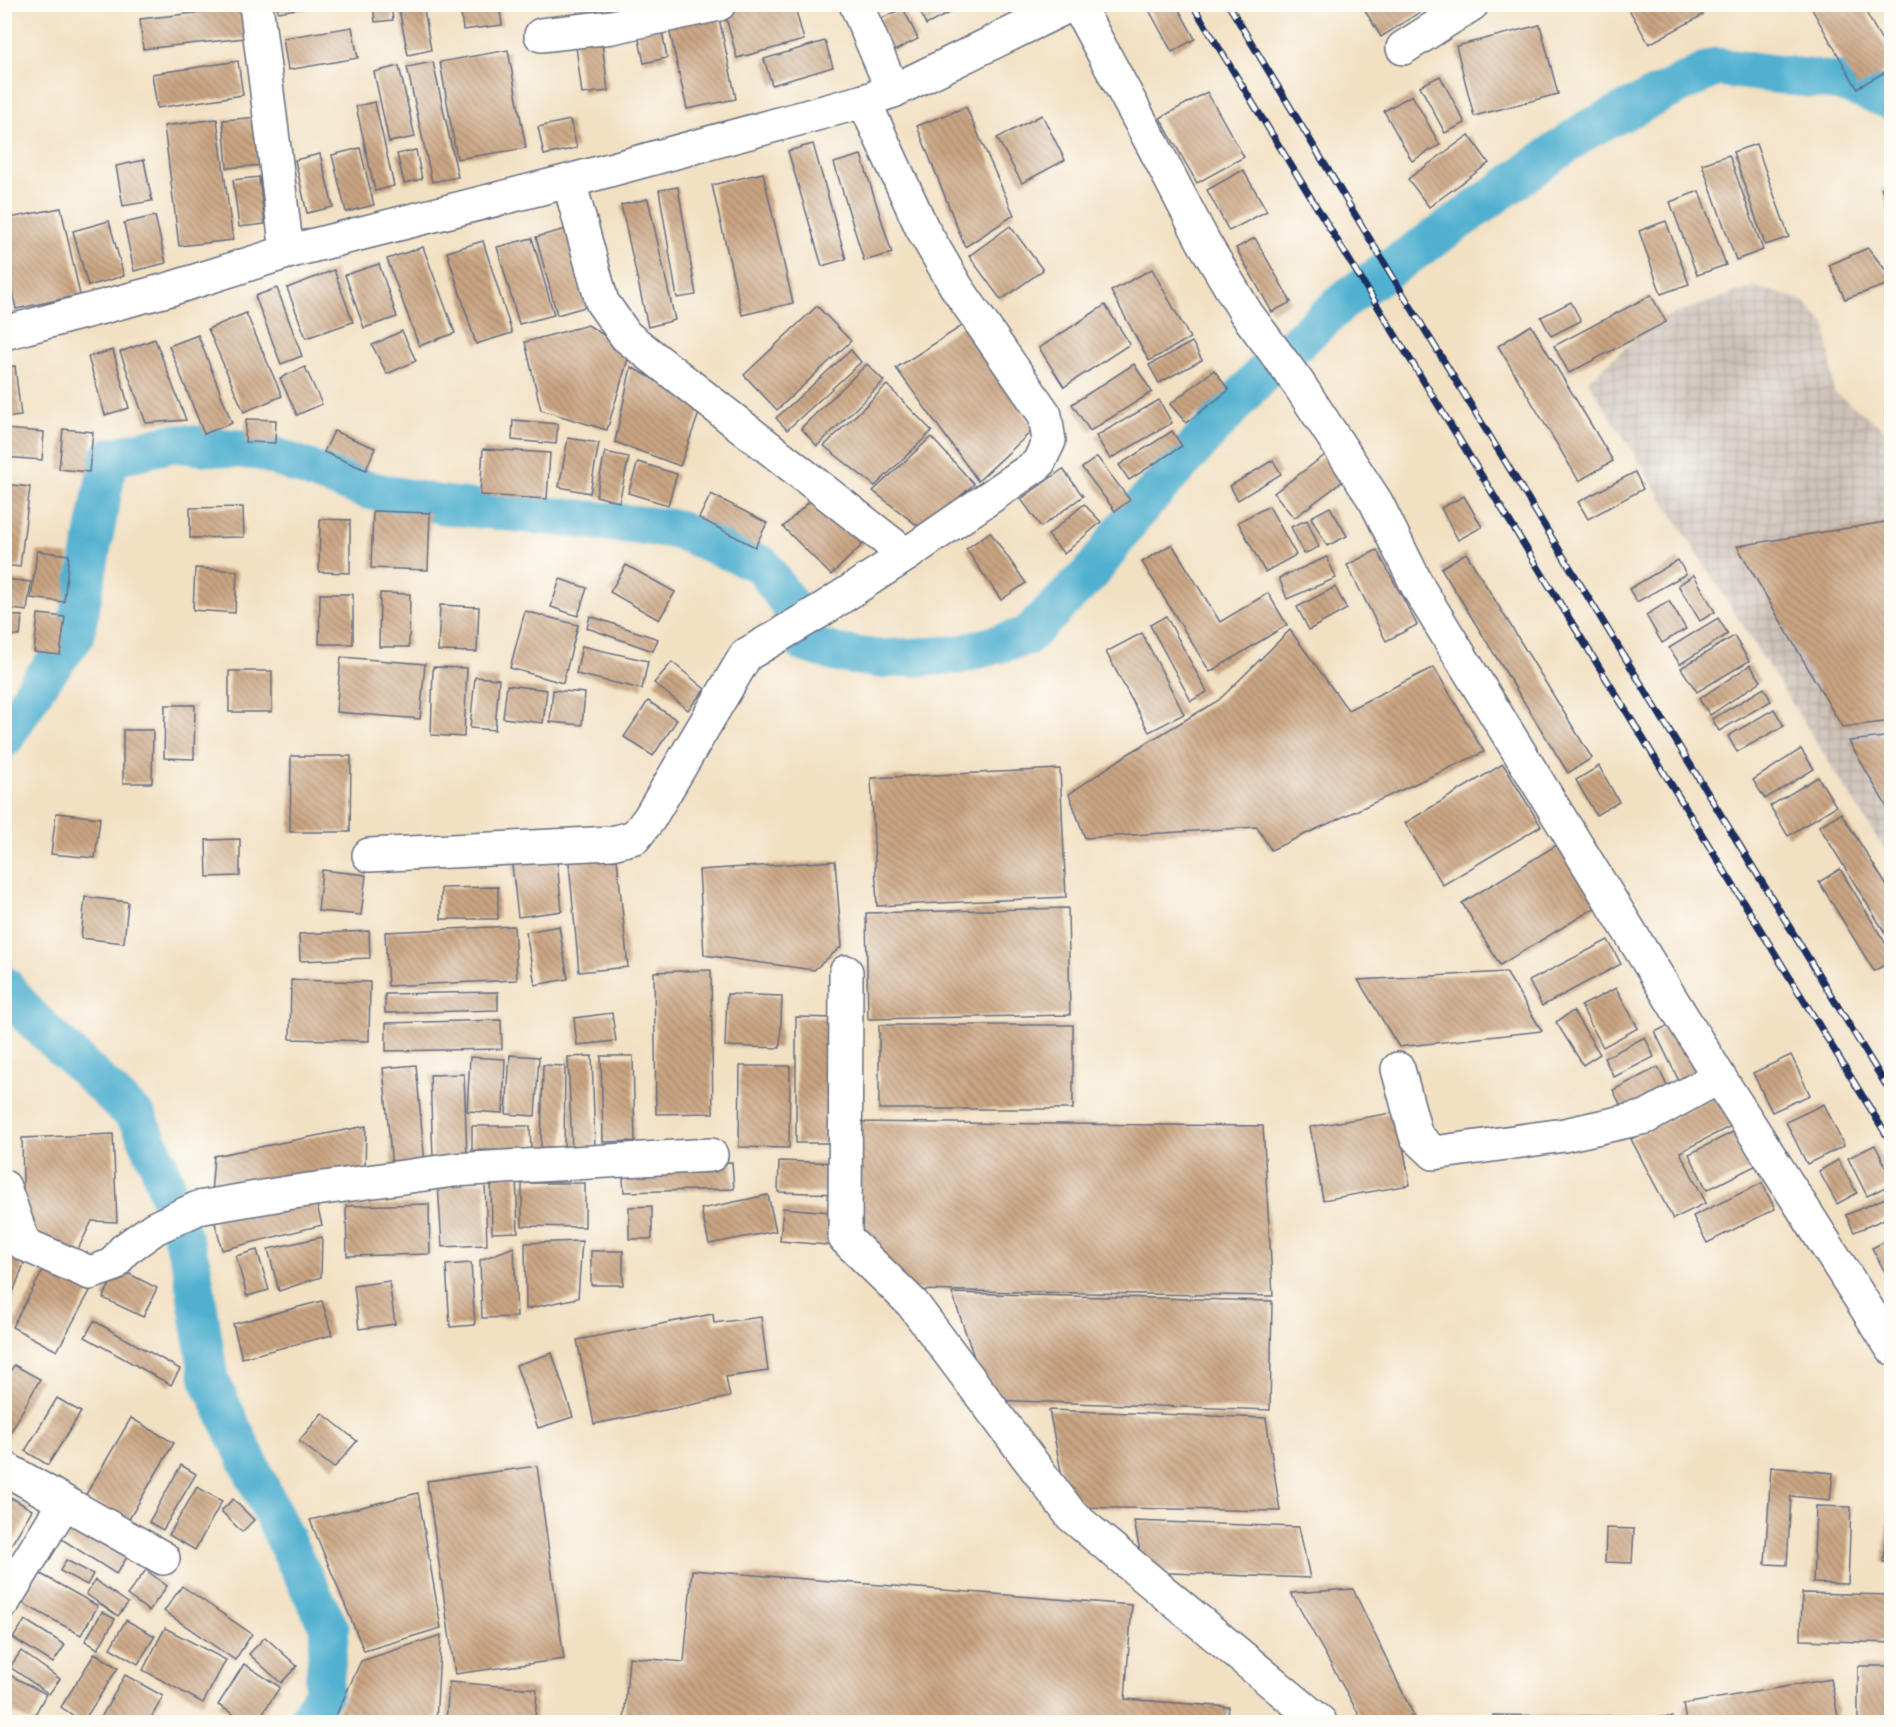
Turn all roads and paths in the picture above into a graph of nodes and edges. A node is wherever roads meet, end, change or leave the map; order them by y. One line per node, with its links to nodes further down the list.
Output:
1 (256, 4): 11 (street)
2 (718, 4): 7 (street)
3 (856, 4): 9 (street)
4 (1072, 4): 9 (street)
5 (1077, 4): 17 (street)
6 (1472, 4): 8 (street)
7 (541, 35)
8 (1402, 48)
9 (878, 96): 10 (street); 13 (street)
10 (569, 181): 11 (street); 13 (street)
11 (287, 252): 12 (street)
12 (4, 333)
13 (906, 555): 14 (street)
14 (369, 855)
15 (846, 972): 25 (street)
16 (1398, 1069): 17 (street)
17 (1719, 1077): 20 (street)
18 (711, 1155): 19 (street)
19 (4, 1187)
20 (1892, 1348)
21 (4, 1468): 22 (street)
22 (64, 1503): 23 (street); 24 (street)
23 (163, 1558)
24 (4, 1600)
25 (1320, 1722)

